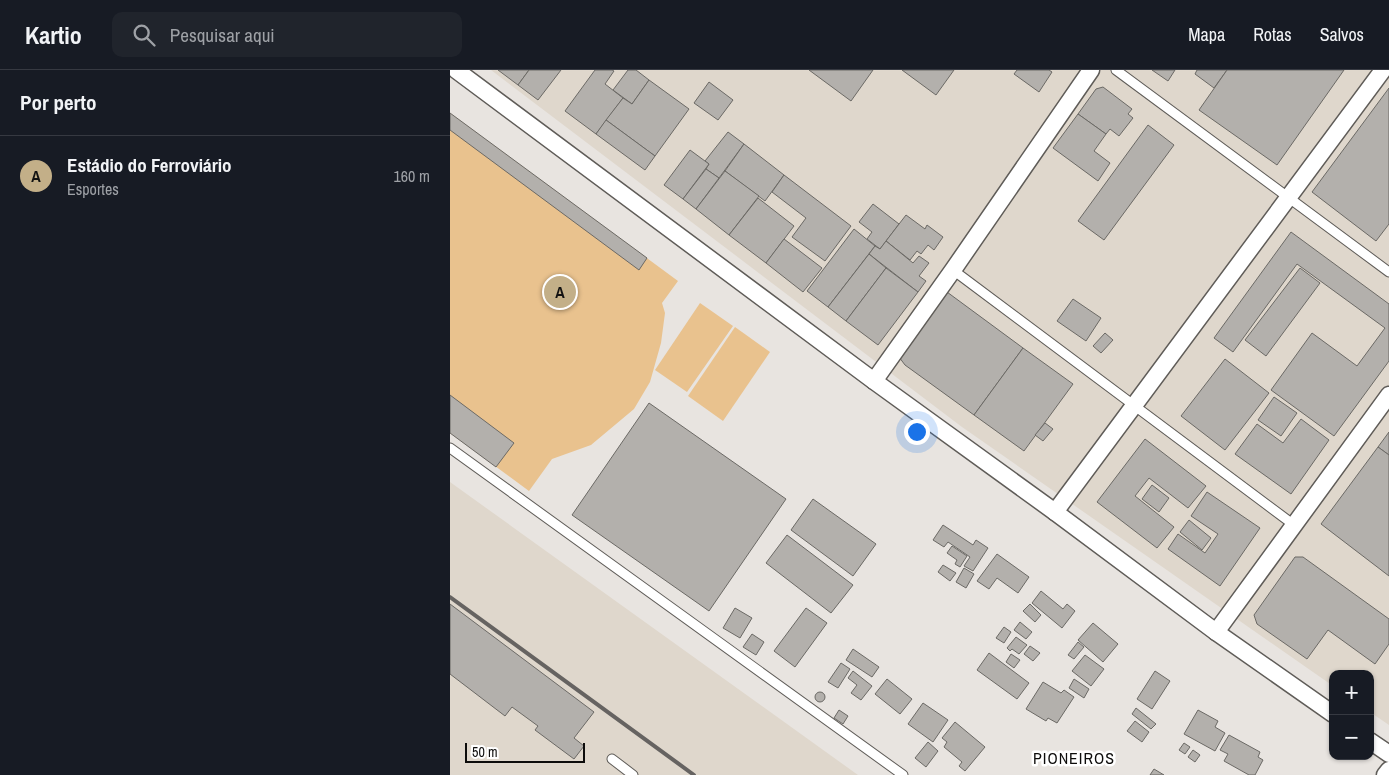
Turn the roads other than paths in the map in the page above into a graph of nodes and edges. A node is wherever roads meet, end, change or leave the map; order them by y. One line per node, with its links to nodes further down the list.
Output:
1 (456, 70): 8 (street)
2 (1091, 70): 6 (street)
3 (1116, 70): 5 (lane)
4 (1383, 70): 5 (street)
5 (1287, 197): 7 (lane); 10 (street)
6 (952, 270): 8 (street); 10 (lane)
7 (1389, 272)
8 (874, 381): 12 (street)
9 (1389, 395): 13 (street)
10 (1134, 405): 12 (street); 13 (lane)
11 (450, 448): 21 (lane)
12 (1055, 512): 14 (street)
13 (1294, 525): 14 (street)
14 (1216, 632): 15 (street)
15 (1329, 711)
16 (1374, 744): 17 (street)
17 (1389, 754)
18 (612, 759): 20 (lane)
19 (1389, 770): 22 (street)
20 (633, 775)
21 (903, 775)
22 (1385, 775)

